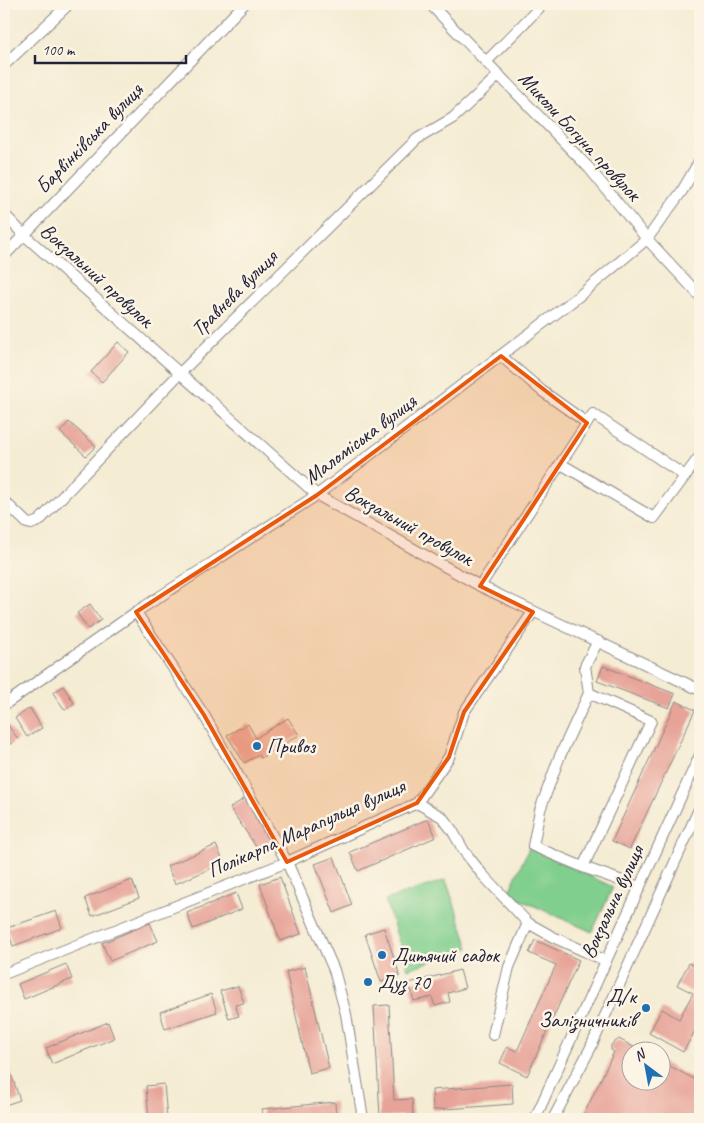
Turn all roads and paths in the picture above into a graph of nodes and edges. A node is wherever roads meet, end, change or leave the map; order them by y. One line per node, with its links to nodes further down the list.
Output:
1 (69, 4): 6 (street)
2 (244, 4): 10 (street, Барвінківська вулиця)
3 (430, 4): 5 (street, Миколи Богуна провулок)
4 (543, 4): 5 (street)
5 (486, 62): 7 (street, Миколи Богуна провулок)
6 (4, 65)
7 (499, 76): 11 (street, Миколи Богуна провулок); 15 (street, Травнева вулиця)
8 (700, 160): 11 (street, Маломіська вулиця)
9 (4, 214): 10 (street, Вокзальний провулок)
10 (23, 234): 12 (street, Барвінківська вулиця); 15 (street, Вокзальний провулок)
11 (647, 239): 13 (street, Миколи Богуна провулок); 14 (street, Маломіська вулиця)
12 (4, 256)
13 (700, 296)
14 (501, 356): 16 (street); 20 (street, Маломіська вулиця)
15 (180, 373): 20 (street, Вокзальний провулок); 21 (street, Травнева вулиця)
16 (590, 419): 18 (street); 19 (street)
17 (700, 456): 19 (street)
18 (561, 464): 19 (street); 22 (street)
19 (685, 476)
20 (317, 495): 22 (street, Вокзальний провулок); 23 (street, Маломіська вулиця)
21 (4, 500)
22 (480, 586): 24 (street, Вокзальний провулок)
23 (136, 612): 28 (street, Маломіська вулиця); 32 (street)
24 (533, 612): 25 (street, Вокзальний провулок); 30 (street, Полікарпа Марапульця вулиця)
25 (598, 641): 26 (street, Вокзальний провулок); 27 (street)
26 (700, 690)
27 (589, 693): 33 (street); 33 (street)
28 (4, 705)
29 (700, 755): 34 (street, Вокзальна вулиця)
30 (417, 803): 32 (street, Полікарпа Марапульця вулиця); 35 (street)
31 (700, 807): 41 (street, Вокзальна вулиця)
32 (288, 862): 37 (street, Полікарпа Марапульця вулиця); 39 (street)
33 (584, 867): 34 (street)
34 (639, 887): 36 (street, Вокзальна вулиця)
35 (528, 923): 36 (street); 38 (street)
36 (606, 961): 40 (street, Вокзальна вулиця)
37 (4, 974)
38 (493, 1035)
39 (363, 1119)
40 (536, 1119)
41 (553, 1119)

